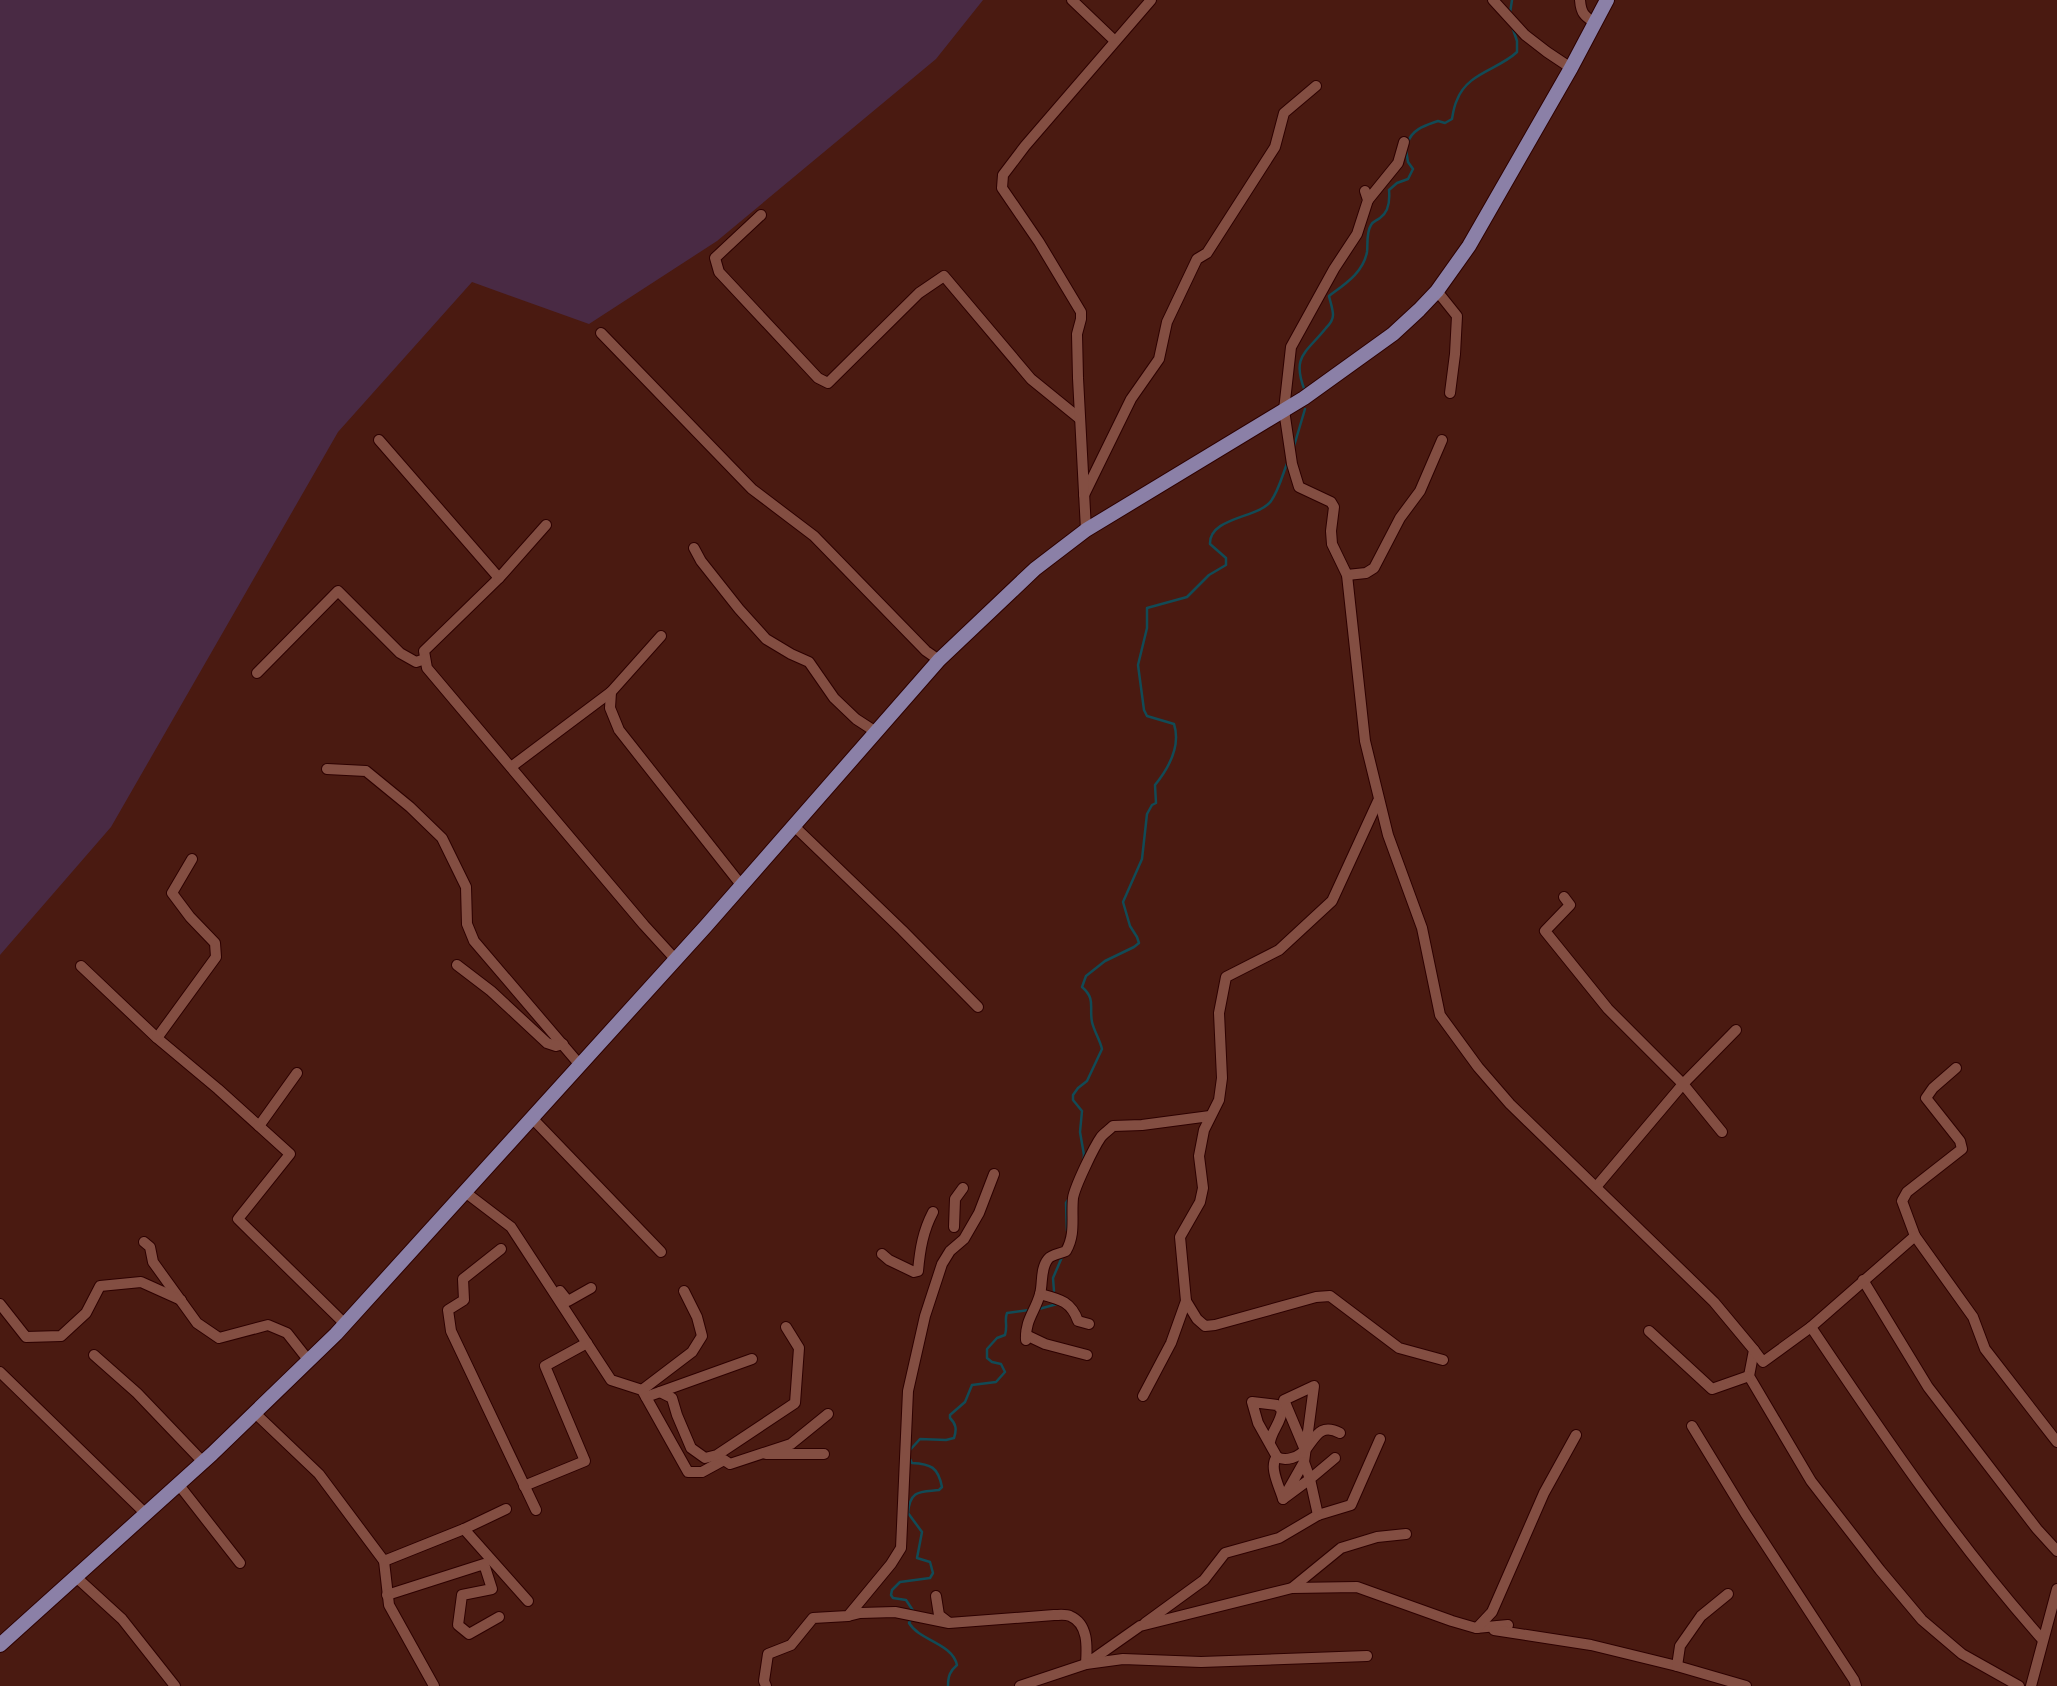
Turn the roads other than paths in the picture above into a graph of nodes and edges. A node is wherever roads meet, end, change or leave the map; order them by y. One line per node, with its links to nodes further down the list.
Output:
1 (1072, 0): 7 (street)
2 (1151, 0): 7 (street)
3 (1493, 0): 8 (street)
4 (1580, 0): 6 (street)
5 (1607, 0): 6 (main road)
6 (1595, 23): 8 (main road)
7 (1115, 41): 16 (street)
8 (1571, 68): 12 (main road)
9 (1316, 86): 19 (street)
10 (1404, 142): 15 (street)
11 (762, 215): 16 (street)
12 (1438, 291): 14 (street); 15 (main road)
13 (601, 333): 27 (street)
14 (1450, 393)
15 (1284, 410): 21 (main road); 23 (street)
16 (1079, 418): 19 (street)
17 (379, 440): 24 (street)
18 (1442, 440): 23 (street)
19 (1084, 496): 21 (street)
20 (546, 525): 24 (street)
21 (1086, 530): 27 (main road)
22 (694, 548): 30 (street)
23 (1347, 575): 33 (street)
24 (498, 578): 26 (street)
25 (661, 636): 29 (street)
26 (425, 658): 28 (street); 31 (street)
27 (939, 660): 30 (main road)
28 (257, 673)
29 (611, 692): 31 (street); 36 (street)
30 (876, 732): 34 (main road)
31 (511, 767): 38 (street)
32 (327, 769): 44 (street)
33 (1378, 801): 49 (street); 54 (street)
34 (794, 826): 36 (main road); 41 (street)
35 (192, 859): 43 (street)
36 (742, 886): 38 (main road)
37 (1564, 897): 48 (street)
38 (676, 960): 45 (main road)
39 (457, 965): 44 (street)
40 (81, 966): 43 (street)
41 (978, 1007)
42 (1736, 1030): 48 (street)
43 (157, 1038): 51 (street)
44 (563, 1044): 45 (street)
45 (580, 1065): 50 (main road)
46 (1956, 1068): 59 (street)
47 (297, 1073): 51 (street)
48 (1683, 1084): 52 (street); 54 (street)
49 (1210, 1116): 68 (street); 70 (street)
50 (532, 1118): 56 (main road); 63 (street)
51 (259, 1126): 72 (street)
52 (1722, 1132)
53 (994, 1174): 124 (street)
54 (1596, 1187): 78 (street)
55 (963, 1188): 58 (street)
56 (465, 1192): 60 (street); 72 (main road)
57 (932, 1212): 64 (street)
58 (954, 1227)
59 (1915, 1236): 65 (street); 96 (street)
60 (518, 1237): 66 (street); 77 (street)
61 (144, 1242): 69 (street)
62 (501, 1249): 106 (street)
63 (662, 1252)
64 (882, 1254)
65 (1863, 1280): 75 (street); 114 (street)
66 (591, 1288)
67 (684, 1291): 87 (street)
68 (1040, 1294): 73 (street); 80 (street)
69 (182, 1300): 71 (street); 82 (street)
70 (1186, 1301): 83 (street); 88 (street)
71 (0, 1304)
72 (345, 1324): 82 (main road)
73 (1089, 1324)
74 (786, 1327): 86 (street)
75 (1812, 1327): 78 (street); 130 (street)
76 (1649, 1331): 85 (street)
77 (587, 1344): 87 (street); 106 (street)
78 (1754, 1350): 85 (street)
79 (94, 1355): 102 (street)
80 (1087, 1355)
81 (752, 1359): 86 (street)
82 (309, 1360): 89 (main road)
83 (1443, 1360)
84 (0, 1372): 110 (street)
85 (1749, 1376): 142 (street)
86 (660, 1392): 87 (street)
87 (644, 1393): 98 (street)
88 (1143, 1396)
89 (255, 1413): 102 (main road); 115 (street)
90 (828, 1414): 98 (street)
91 (1692, 1426): 141 (street)
92 (1340, 1433): 97 (street)
93 (1576, 1434): 129 (street)
94 (1380, 1439): 111 (street)
95 (1270, 1442): 100 (street)
96 (2057, 1442)
97 (1305, 1450): 97 (street); 100 (street); 103 (street)
98 (756, 1454): 99 (street)
99 (824, 1454)
100 (1277, 1457): 107 (street)
101 (1335, 1458): 104 (street)
102 (203, 1462): 105 (main road)
103 (1304, 1462): 104 (street); 107 (street)
104 (1310, 1479): 107 (street); 111 (street)
105 (179, 1485): 110 (main road); 116 (street)
106 (524, 1486): 109 (street)
107 (1283, 1499)
108 (506, 1509): 112 (street)
109 (536, 1510)
110 (146, 1514): 117 (main road)
111 (1318, 1515): 128 (street)
112 (464, 1529): 115 (street); 123 (street)
113 (1406, 1534): 118 (street)
114 (2057, 1551)
115 (384, 1561): 121 (street)
116 (240, 1563)
117 (76, 1577): 131 (main road); 136 (street)
118 (1292, 1588): 128 (street); 129 (street)
119 (2057, 1589): 130 (street)
120 (1728, 1594): 134 (street)
121 (387, 1595): 125 (street); 137 (street)
122 (936, 1596): 126 (street)
123 (528, 1601)
124 (848, 1616): 126 (street); 138 (street)
125 (499, 1617)
126 (949, 1623): 133 (street)
127 (1508, 1625): 129 (street)
128 (1140, 1626): 133 (street)
129 (1476, 1628): 134 (street)
130 (2042, 1639): 143 (street)
131 (0, 1645)
132 (1367, 1656): 133 (street)
133 (1086, 1664): 135 (street)
134 (1677, 1666): 140 (street)
135 (1042, 1683): 139 (street)
136 (175, 1686)
137 (434, 1686)
138 (766, 1686)
139 (1020, 1686)
140 (1746, 1686)
141 (1856, 1686)
142 (2019, 1686)
143 (2031, 1686)

